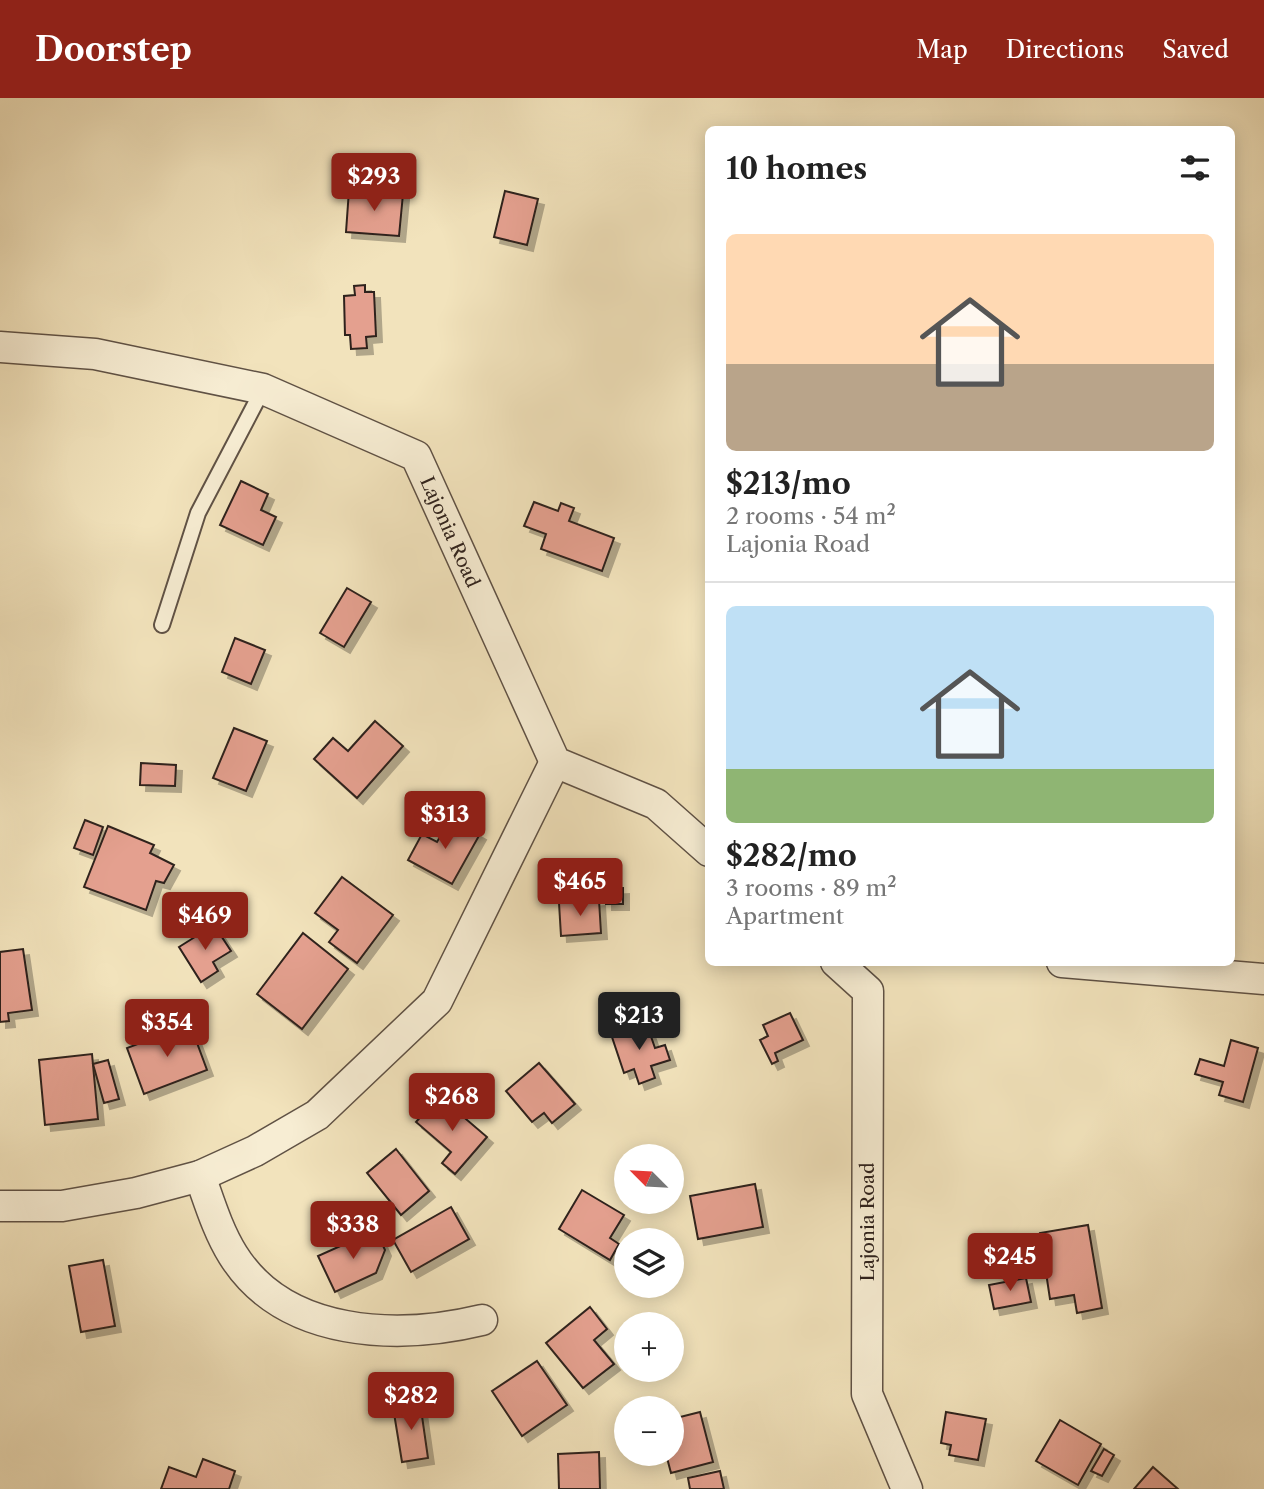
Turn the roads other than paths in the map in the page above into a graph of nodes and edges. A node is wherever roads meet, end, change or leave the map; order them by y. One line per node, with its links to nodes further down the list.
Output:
1 (0, 347): 2 (street, Lajonia Road)
2 (263, 389): 3 (lane); 4 (street, Lajonia Road)
3 (162, 625)
4 (555, 762): 5 (street); 11 (street)
5 (705, 847)
6 (840, 966): 14 (street, Lajonia Road)
7 (1107, 966): 8 (street)
8 (1230, 977): 9 (street); 10 (lane)
9 (1264, 979)
10 (1264, 994)
11 (200, 1176): 12 (street); 13 (street)
12 (0, 1206)
13 (482, 1320)
14 (907, 1489)

